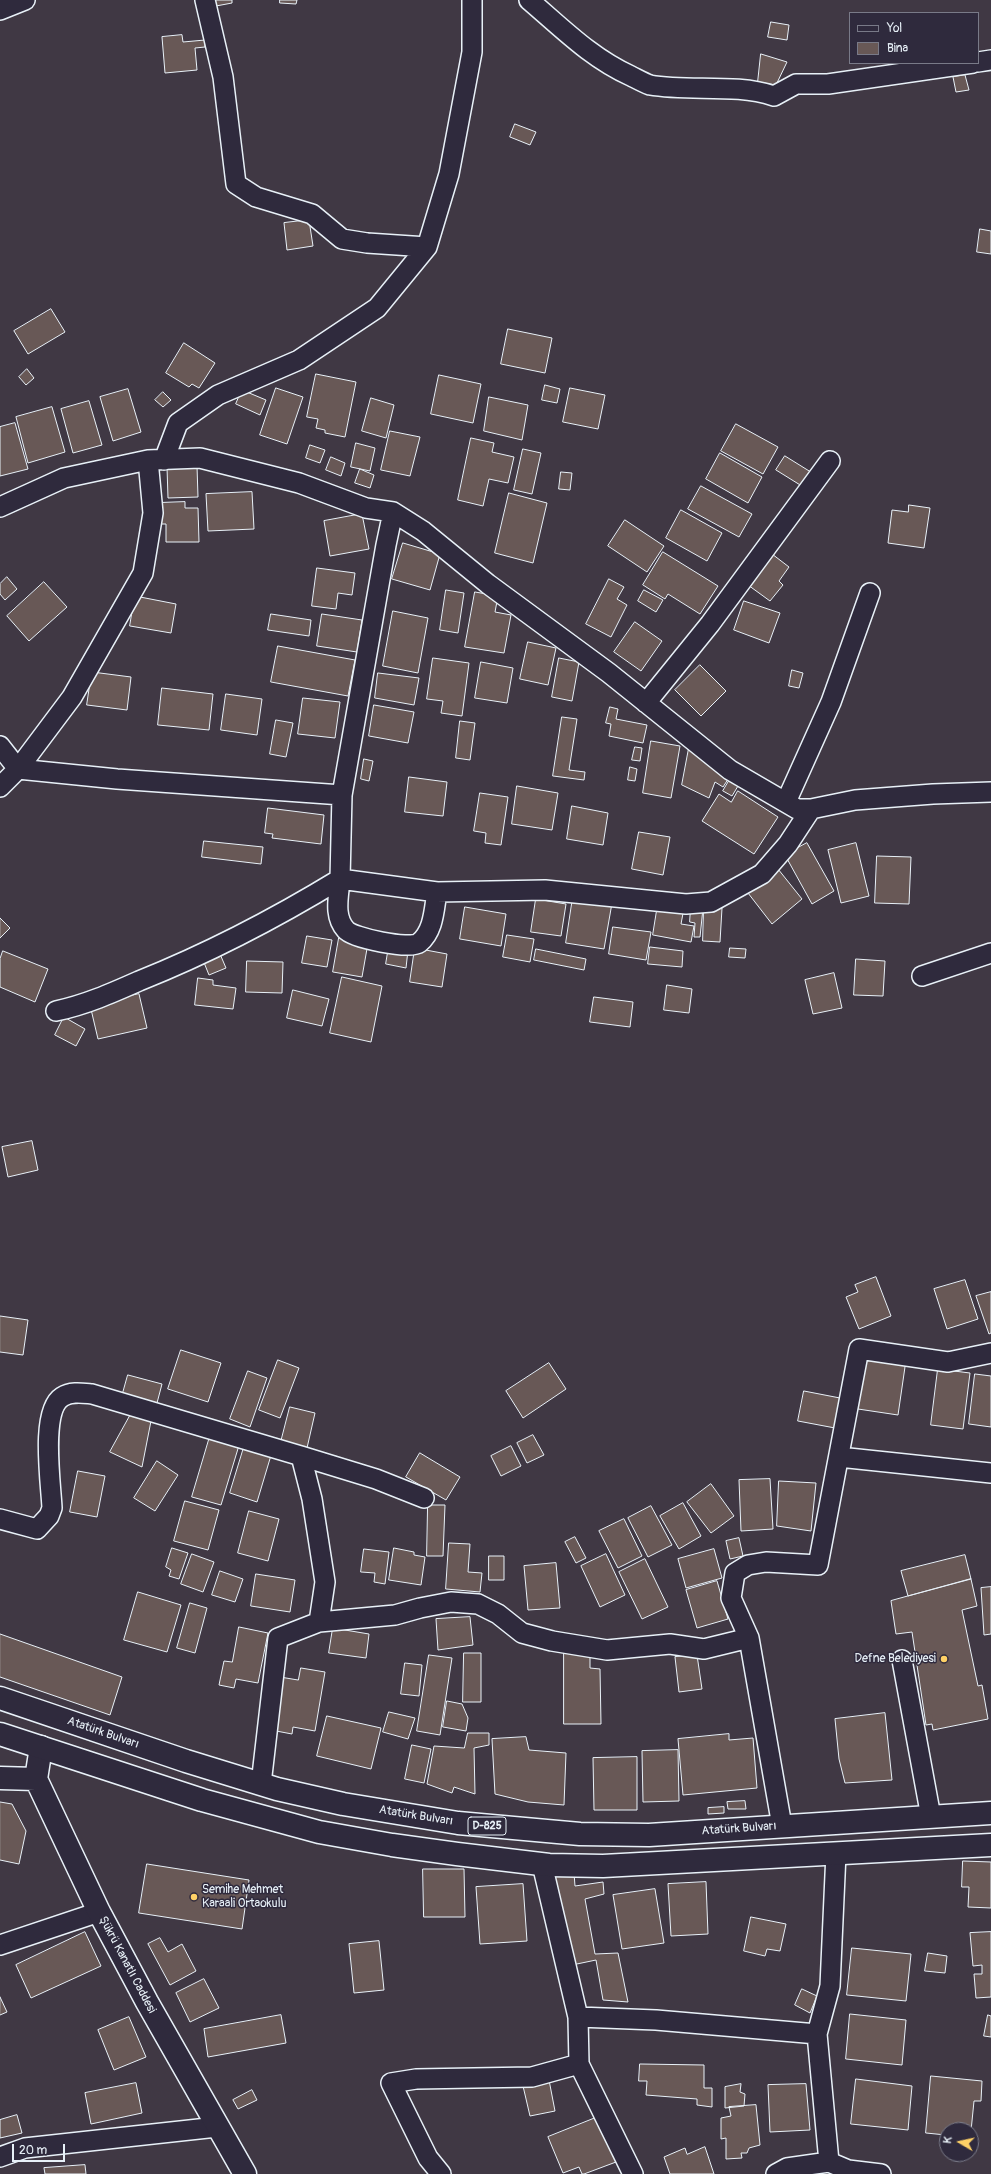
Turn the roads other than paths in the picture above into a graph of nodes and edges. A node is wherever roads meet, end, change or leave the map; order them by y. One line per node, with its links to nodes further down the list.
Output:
1 (25, 0): 5 (street)
2 (205, 0): 9 (street)
3 (472, 0): 9 (street)
4 (529, 0): 8 (street)
5 (0, 10)
6 (991, 60): 7 (street)
7 (979, 62)
8 (966, 64)
9 (427, 247): 10 (street)
10 (156, 460): 12 (street); 13 (street); 17 (street)
11 (830, 461): 15 (street)
12 (0, 507)
13 (394, 512): 15 (street); 20 (street)
14 (870, 593): 21 (street)
15 (646, 703): 21 (street)
16 (0, 746): 17 (street)
17 (18, 769): 18 (street); 20 (street)
18 (0, 787)
19 (991, 792): 22 (street)
20 (342, 795): 23 (street)
21 (786, 802): 22 (street)
22 (811, 809): 24 (street)
23 (340, 879): 24 (street); 24 (street); 27 (street)
24 (436, 892)
25 (991, 953): 26 (street)
26 (922, 976)
27 (56, 1011)
28 (991, 1353): 30 (street)
29 (301, 1456): 32 (street); 33 (street); 34 (street)
30 (839, 1456): 31 (street); 35 (street)
31 (991, 1473)
32 (424, 1498)
33 (0, 1519)
34 (319, 1622): 35 (street); 43 (street)
35 (749, 1638): 46 (street)
36 (902, 1660): 45 (street)
37 (0, 1698): 38 (main road, Atatürk Bulvarı / D-825)
38 (52, 1716): 40 (main road); 43 (main road, Atatürk Bulvarı / D-825)
39 (0, 1734): 40 (main road)
40 (41, 1747): 42 (main road); 49 (main road)
41 (0, 1778): 42 (main road)
42 (36, 1780): 50 (main road, Şükrü Kanatlı Caddesi)
43 (261, 1784): 46 (main road, Atatürk Bulvarı / D-825)
44 (991, 1813): 45 (main road, Atatürk Bulvarı / D-825)
45 (931, 1817): 46 (main road, Atatürk Bulvarı / D-825)
46 (782, 1826)
47 (991, 1845): 48 (main road)
48 (836, 1853): 49 (main road); 53 (street)
49 (542, 1864): 52 (street)
50 (98, 1912): 51 (street); 55 (main road, Şükrü Kanatlı Caddesi)
51 (0, 1945)
52 (578, 2017): 53 (street); 54 (street)
53 (817, 2034): 57 (street)
54 (579, 2064): 59 (street); 60 (street)
55 (216, 2127): 56 (street); 58 (main road, Şükrü Kanatlı Caddesi)
56 (0, 2157)
57 (829, 2162): 61 (street); 62 (street)
58 (245, 2174)
59 (441, 2174)
60 (634, 2174)
61 (776, 2174)
62 (881, 2174)

